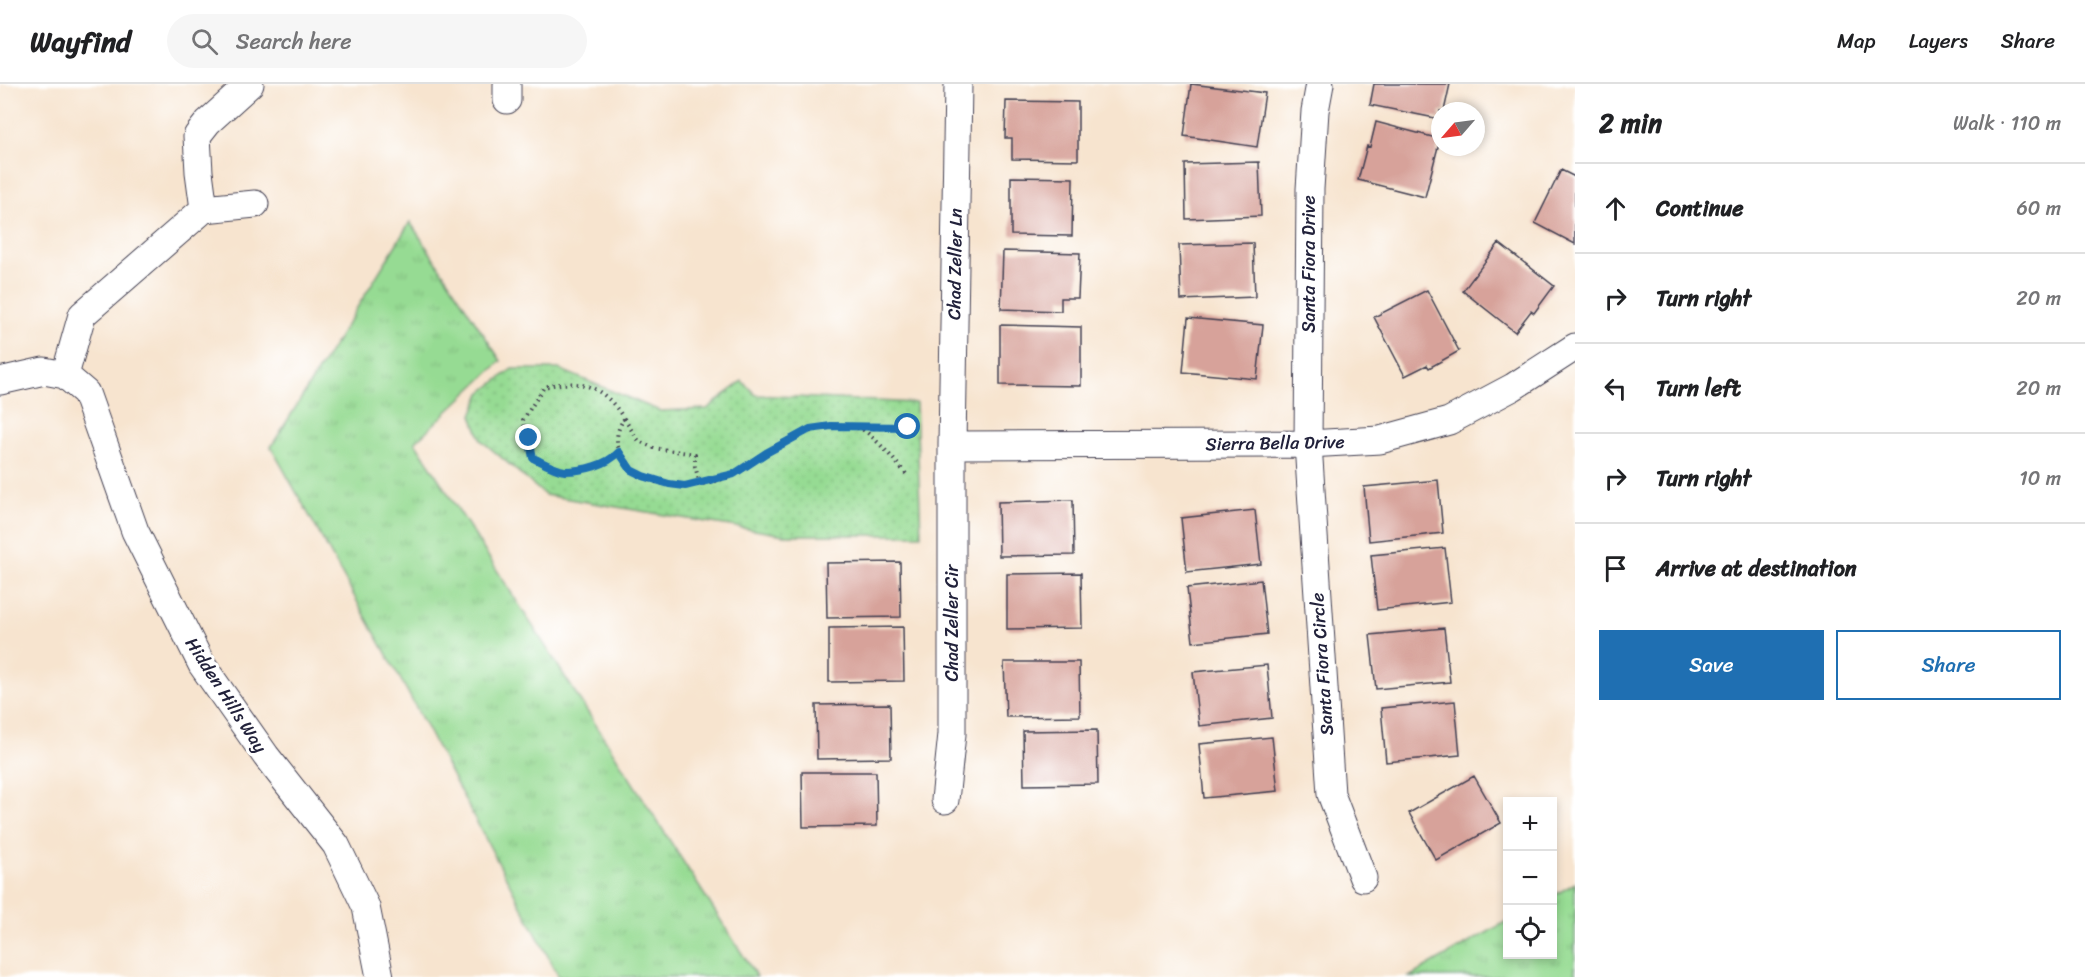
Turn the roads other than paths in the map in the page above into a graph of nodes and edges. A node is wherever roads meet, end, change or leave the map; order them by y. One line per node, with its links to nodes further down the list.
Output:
1 (250, 84): 5 (street)
2 (958, 84): 10 (street, Chad Zeller Ln)
3 (1320, 84): 9 (street, Santa Fiora Drive)
4 (255, 204): 5 (street)
5 (204, 209): 7 (street)
6 (1575, 347): 9 (street, Sierra Bella Drive)
7 (65, 375): 8 (street); 13 (street, Hidden Hills Way)
8 (0, 381)
9 (1308, 444): 10 (street, Sierra Bella Drive); 12 (street, Santa Fiora Circle)
10 (952, 445): 11 (street, Chad Zeller Cir)
11 (945, 800)
12 (1363, 878)
13 (380, 977)

